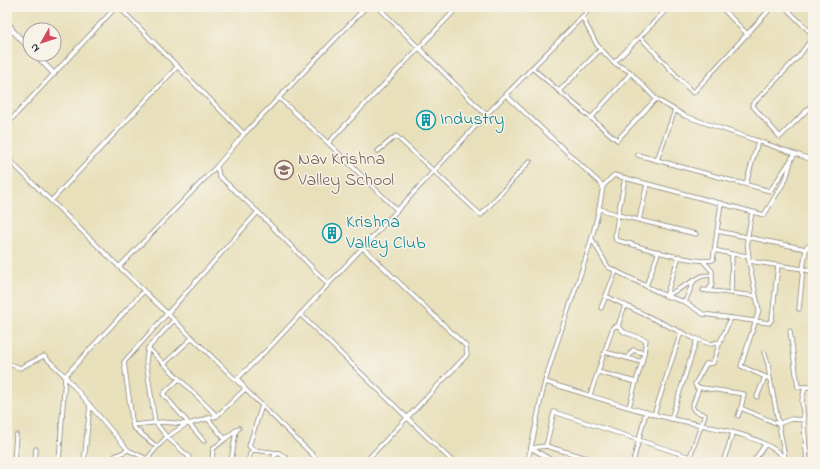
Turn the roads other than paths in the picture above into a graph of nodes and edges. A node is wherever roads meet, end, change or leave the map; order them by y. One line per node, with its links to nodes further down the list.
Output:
1 (118, 7): 22 (street); 25 (street)
2 (366, 7): 28 (street)
3 (378, 7): 18 (street)
4 (458, 7): 18 (street)
5 (592, 7): 10 (street)
6 (670, 7): 21 (street)
7 (721, 7): 14 (street)
8 (772, 7): 14 (street)
9 (785, 7): 15 (street)
10 (582, 17): 19 (street); 23 (street)
11 (7, 19): 13 (street)
12 (7, 31): 13 (street)
13 (14, 32): 17 (street)
14 (748, 34): 16 (street)
15 (813, 36): 30 (street)
16 (642, 39)
17 (22, 40)
18 (420, 47): 32 (street); 37 (street)
19 (601, 49): 21 (street); 26 (street)
20 (43, 62): 25 (street)
21 (614, 63): 24 (street)
22 (178, 66): 35 (street); 52 (street)
23 (532, 68): 26 (street); 27 (street)
24 (631, 73): 29 (street); 33 (street)
25 (54, 74): 34 (street)
26 (559, 91): 33 (street)
27 (506, 95): 32 (street); 51 (street)
28 (279, 98): 35 (street); 37 (street)
29 (656, 99): 31 (street); 33 (street)
30 (813, 104)
31 (675, 110): 36 (street); 43 (street)
32 (486, 115): 47 (street)
33 (591, 118)
34 (7, 124)
35 (244, 134): 46 (street)
36 (758, 141): 39 (street); 50 (street)
37 (328, 143): 55 (street)
38 (378, 151): 47 (street)
39 (795, 154): 42 (street); 44 (street)
40 (638, 155): 43 (street)
41 (7, 158): 52 (street)
42 (792, 158): 50 (street); 57 (street)
43 (657, 160): 50 (street)
44 (813, 160)
45 (530, 161): 47 (street)
46 (216, 166): 56 (street); 75 (street)
47 (434, 171): 55 (street)
48 (625, 178): 49 (street); 51 (street); 58 (street)
49 (647, 184): 53 (street); 59 (street)
50 (746, 184)
51 (603, 186): 54 (street)
52 (51, 201): 75 (street)
53 (720, 203): 57 (street); 60 (street)
54 (600, 209): 58 (street); 63 (street)
55 (397, 210): 64 (street)
56 (258, 212): 81 (street); 94 (street)
57 (752, 212): 62 (street)
58 (618, 215): 59 (street); 68 (street)
59 (639, 220): 61 (street)
60 (717, 231): 62 (street); 67 (street)
61 (696, 234)
62 (748, 238): 66 (street); 71 (street)
63 (592, 239): 77 (street); 117 (street)
64 (362, 248): 81 (street); 134 (street)
65 (813, 248): 66 (street)
66 (806, 249): 76 (street)
67 (714, 250): 69 (street); 73 (street)
68 (659, 251): 70 (street); 82 (street)
69 (732, 254): 71 (street); 86 (street)
70 (679, 256): 73 (street); 88 (street)
71 (749, 256): 72 (street)
72 (749, 261): 74 (street); 89 (street)
73 (704, 262): 79 (street)
74 (778, 265): 76 (street); 98 (street)
75 (119, 267): 84 (street)
76 (803, 269): 78 (street); 93 (street)
77 (616, 271): 82 (street); 87 (street)
78 (813, 272)
79 (712, 275): 80 (street); 85 (street)
80 (694, 280): 88 (street); 90 (street)
81 (328, 284): 95 (street)
82 (646, 286): 88 (street)
83 (703, 290): 85 (street)
84 (144, 291): 94 (street); 114 (street)
85 (708, 291): 86 (street)
86 (731, 293): 89 (street)
87 (606, 296): 91 (street); 92 (street)
88 (666, 296): 90 (street)
89 (756, 296): 98 (street)
90 (685, 302): 96 (street)
91 (625, 305): 99 (street); 101 (street)
92 (601, 308)
93 (799, 309)
94 (167, 313): 97 (street); 140 (street)
95 (300, 314): 122 (street); 134 (street)
96 (731, 318): 98 (street); 104 (street)
97 (174, 320): 102 (street); 105 (street)
98 (755, 322): 115 (street)
99 (618, 326): 106 (street); 108 (street)
100 (790, 331): 119 (street)
101 (681, 332): 103 (street); 130 (street)
102 (192, 338): 112 (street); 122 (street)
103 (697, 339): 104 (street); 135 (street)
104 (720, 342): 121 (street)
105 (148, 348): 112 (street); 137 (street)
106 (605, 352): 109 (street); 113 (street)
107 (764, 352): 115 (street)
108 (644, 353): 109 (street); 110 (street)
109 (627, 358): 110 (street)
110 (642, 362): 118 (street)
111 (7, 363): 114 (street)
112 (164, 364): 116 (street)
113 (598, 372): 118 (street); 123 (street)
114 (65, 376): 126 (street); 162 (street)
115 (767, 378): 124 (street); 139 (street)
116 (178, 379): 131 (street); 138 (street)
117 (545, 382): 123 (street); 151 (street)
118 (636, 382): 127 (street)
119 (805, 387): 120 (street); 136 (street)
120 (813, 387)
121 (699, 388): 128 (street); 141 (street)
122 (245, 389): 125 (street); 131 (street)
123 (590, 395): 127 (street)
124 (756, 397)
125 (262, 404): 154 (street); 171 (street)
126 (90, 405): 153 (street); 163 (street)
127 (629, 407): 129 (street)
128 (741, 408): 132 (street); 139 (street)
129 (646, 412): 130 (street); 147 (street)
130 (654, 415): 135 (street)
131 (217, 416): 133 (street)
132 (738, 416)
133 (207, 418): 138 (street); 145 (street)
134 (407, 418): 172 (street); 173 (street)
135 (671, 419): 141 (street)
136 (804, 420): 139 (street); 181 (street)
137 (156, 422): 138 (street); 140 (street); 144 (street)
138 (188, 424): 144 (street); 146 (street)
139 (778, 424): 160 (street)
140 (133, 425): 150 (street)
141 (701, 426): 142 (street); 156 (street)
142 (733, 433): 148 (street); 179 (street)
143 (16, 435): 159 (street)
144 (167, 437): 150 (street); 165 (street)
145 (225, 439): 166 (street); 167 (street)
146 (204, 440)
147 (639, 440): 149 (street); 156 (street); 177 (street)
148 (765, 445): 160 (street); 180 (street)
149 (546, 446): 151 (street); 176 (street)
150 (157, 447): 158 (street)
151 (532, 448): 174 (street); 175 (street)
152 (36, 449): 161 (street)
153 (128, 450): 158 (street); 164 (street)
154 (254, 450): 155 (street); 168 (street)
155 (279, 453): 169 (street); 170 (street)
156 (690, 457): 178 (street)
157 (7, 459): 159 (street)
158 (148, 460)
159 (14, 461)
160 (785, 461)
161 (35, 462)
162 (59, 462)
163 (84, 462)
164 (114, 462)
165 (189, 462)
166 (212, 462)
167 (231, 462)
168 (248, 462)
169 (272, 462)
170 (292, 462)
171 (320, 462)
172 (365, 462)
173 (453, 462)
174 (527, 462)
175 (555, 462)
176 (601, 462)
177 (633, 462)
178 (688, 462)
179 (723, 462)
180 (753, 462)
181 (807, 462)

